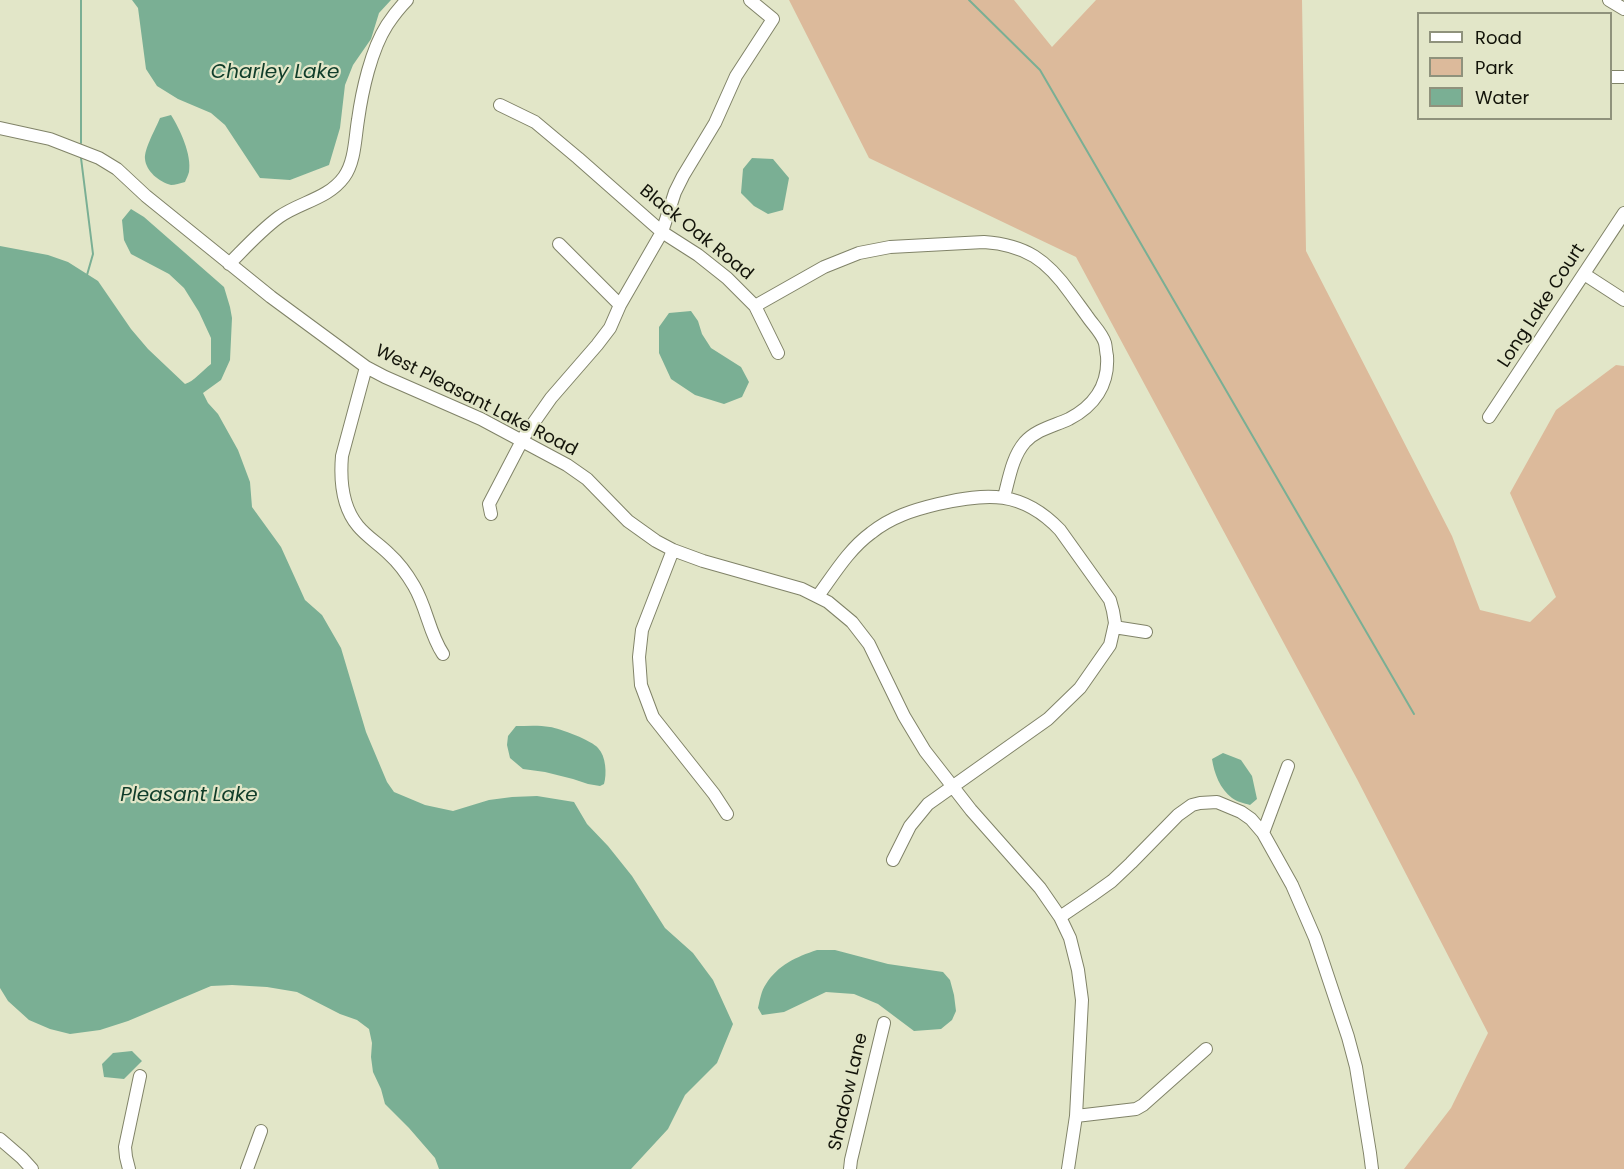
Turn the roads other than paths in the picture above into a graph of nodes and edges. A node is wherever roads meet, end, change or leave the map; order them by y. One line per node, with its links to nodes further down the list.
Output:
1 (407, 0): 10 (street)
2 (750, 0): 8 (street)
3 (1609, 0): 4 (street)
4 (1624, 9)
5 (500, 105): 8 (street, Black Oak Road)
6 (0, 128): 10 (street, West Pleasant Lake Road)
7 (1624, 213): 11 (street, Long Lake Court)
8 (662, 232): 13 (street); 14 (street, Black Oak Road)
9 (559, 244): 13 (street)
10 (229, 264): 16 (street, West Pleasant Lake Road)
11 (1584, 274): 12 (street); 17 (street, Long Lake Court)
12 (1624, 300)
13 (620, 305): 18 (street)
14 (755, 306): 15 (street); 19 (street, Black Oak Road)
15 (778, 353)
16 (366, 367): 18 (street, West Pleasant Lake Road); 25 (street)
17 (1489, 417)
18 (522, 441): 20 (street); 21 (street, West Pleasant Lake Road)
19 (1004, 497): 22 (street); 23 (street)
20 (491, 514)
21 (674, 550): 22 (street, West Pleasant Lake Road); 28 (street)
22 (818, 596): 27 (street, West Pleasant Lake Road)
23 (1114, 627): 24 (street); 27 (street)
24 (1146, 632)
25 (443, 654)
26 (1288, 766): 29 (street)
27 (952, 786): 30 (street); 31 (street, West Pleasant Lake Road)
28 (727, 814)
29 (1263, 833): 31 (street); 43 (street)
30 (893, 861)
31 (1060, 917): 35 (street, West Pleasant Lake Road)
32 (884, 1023): 41 (street, Shadow Lane)
33 (1206, 1049): 35 (street)
34 (140, 1076): 39 (street)
35 (1076, 1116): 42 (street, West Pleasant Lake Road)
36 (261, 1131): 40 (street)
37 (0, 1139): 38 (street)
38 (32, 1169)
39 (129, 1169)
40 (247, 1169)
41 (850, 1169)
42 (1068, 1169)
43 (1371, 1169)

